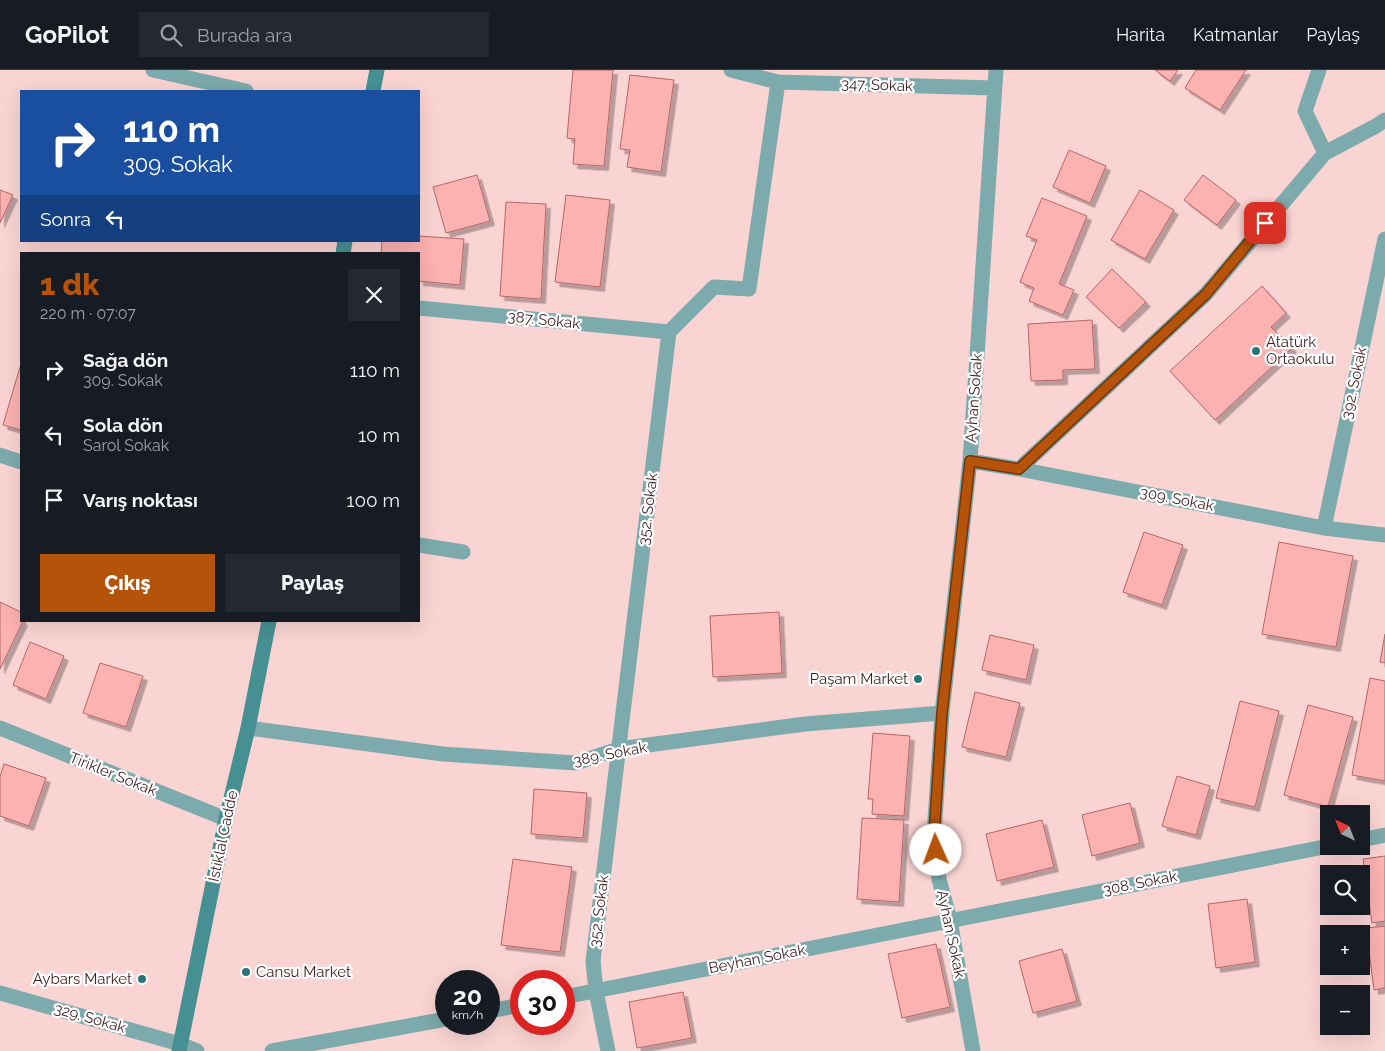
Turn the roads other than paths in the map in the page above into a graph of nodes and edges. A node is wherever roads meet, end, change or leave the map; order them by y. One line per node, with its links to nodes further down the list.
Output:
1 (152, 70): 8 (street)
2 (377, 70): 9 (street)
3 (731, 70): 6 (street, 347. Sokak)
4 (996, 70): 7 (street, Ayhan Sokak)
5 (1319, 70): 11 (street)
6 (778, 82): 7 (street, 347. Sokak); 14 (street)
7 (994, 88): 16 (street, Ayhan Sokak)
8 (242, 90)
9 (373, 90)
10 (1385, 120): 11 (street)
11 (1325, 153): 18 (street)
12 (1385, 239): 19 (street, 392. Sokak)
13 (420, 308): 14 (street, 387. Sokak)
14 (669, 332): 27 (street, 352. Sokak)
15 (0, 455): 17 (street)
16 (970, 461): 18 (street, 309. Sokak); 24 (street, Ayhan Sokak)
17 (20, 462)
18 (1019, 469): 19 (street, 309. Sokak)
19 (1324, 528): 20 (street, 309. Sokak)
20 (1385, 535)
21 (420, 545): 22 (street)
22 (463, 552)
23 (269, 622): 26 (street, İstiklal Cadde)
24 (942, 713): 27 (street, 389. Sokak); 32 (street, Ayhan Sokak)
25 (0, 728): 28 (street, Tirikler Sokak)
26 (248, 728): 27 (street, 389. Sokak); 28 (street, İstiklal Cadde)
27 (618, 750): 33 (street, 352. Sokak)
28 (226, 819): 37 (street, İstiklal Cadde)
29 (1385, 835): 30 (street)
30 (1370, 838)
31 (1320, 848): 32 (street, 308. Sokak)
32 (950, 920): 33 (street, Beyhan Sokak); 41 (street, Ayhan Sokak)
33 (596, 991): 35 (street, Beyhan Sokak); 40 (street, 352. Sokak)
34 (0, 994): 37 (street, 329. Sokak)
35 (575, 995)
36 (435, 1021): 39 (street)
37 (180, 1048): 38 (street)
38 (198, 1051)
39 (272, 1051)
40 (608, 1051)
41 (973, 1051)

